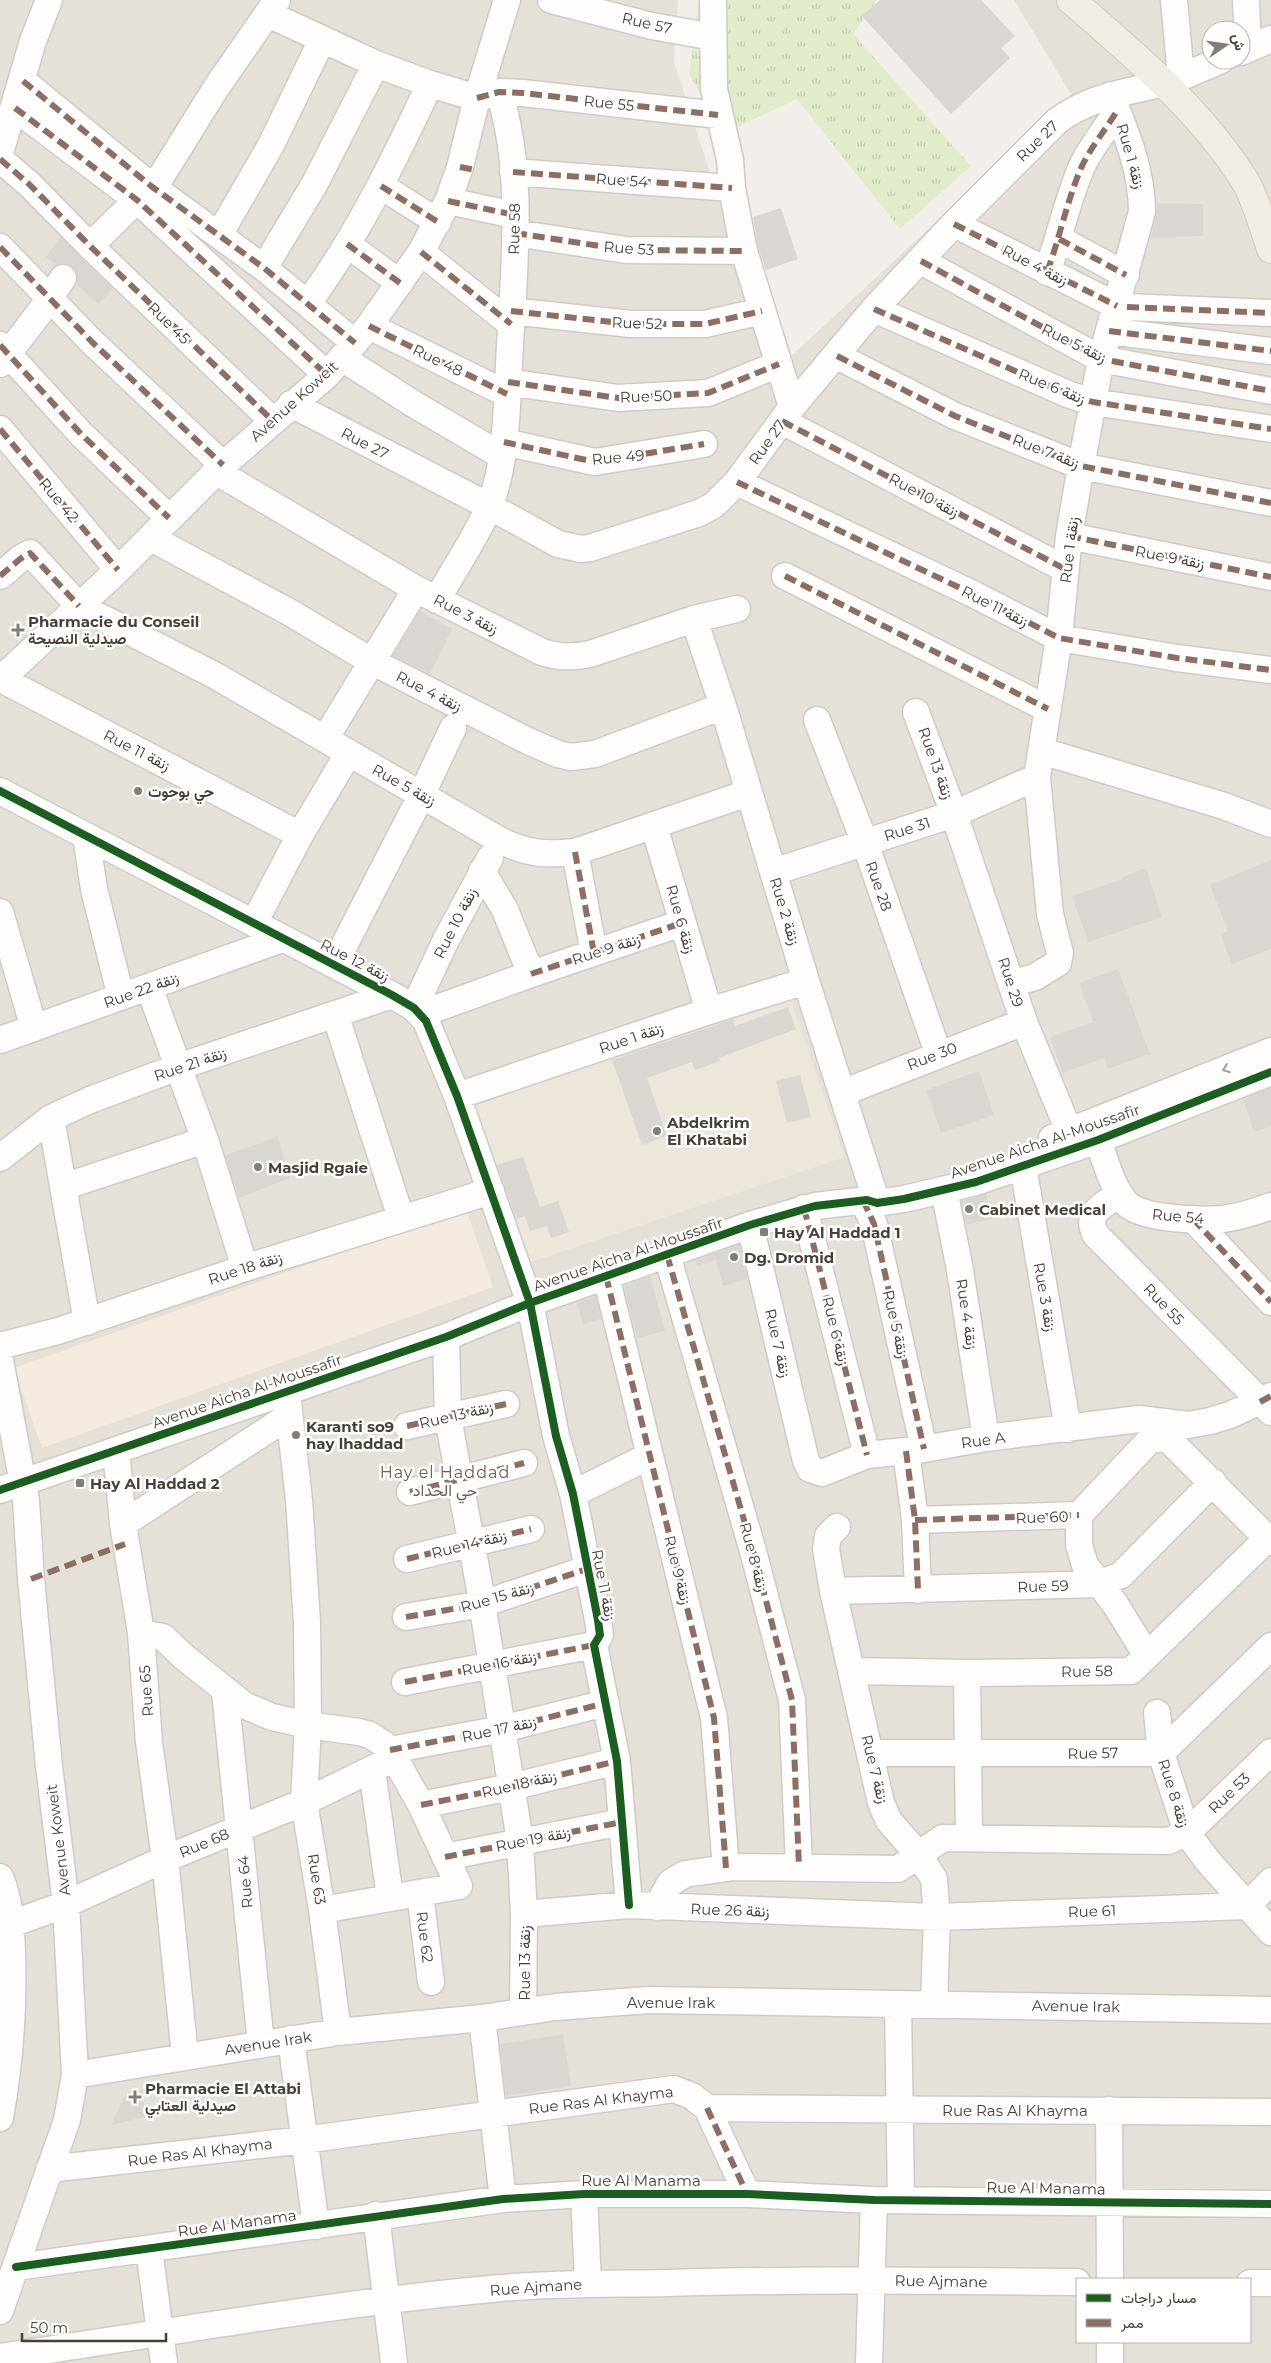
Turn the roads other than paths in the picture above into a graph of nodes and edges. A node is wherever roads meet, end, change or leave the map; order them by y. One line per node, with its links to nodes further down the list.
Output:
1 (49, 0): 15 (street)
2 (508, 0): 17 (street, Avenue Koweit)
3 (551, 0): 9 (street, Rue 57)
4 (713, 0): 9 (street)
5 (1071, 0): 14 (main road)
6 (1174, 0): 14 (street)
7 (1246, 0): 11 (street)
8 (272, 7): 10 (street); 26 (street)
9 (713, 37): 20 (street)
10 (322, 40): 12 (street); 30 (street)
11 (1253, 47)
12 (376, 64): 16 (street); 39 (street)
13 (1201, 68): 14 (street, Rue 27)
14 (1173, 80): 18 (street, Rue 27); 35 (main road)
15 (23, 81): 19 (street); 26 (street)
16 (430, 84): 17 (street); 24 (street)
17 (488, 95): 20 (street, Rue 55); 23 (street, Rue 58); 27 (street, Avenue Koweit)
18 (1114, 103): 29 (street, Rue 27); 31 (street); 41 (street, Rue 1 زنقة)
19 (15, 108): 21 (street); 26 (street)
20 (718, 115): 25 (street)
21 (0, 153)
22 (0, 159): 33 (street, Rue 45)
23 (513, 172): 25 (street, Rue 54); 28 (street, Rue 58)
24 (382, 186): 27 (street); 32 (street)
25 (732, 188): 36 (street)
26 (144, 193): 30 (street); 33 (street); 51 (street)
27 (443, 212): 28 (street, Rue 53); 37 (street, Avenue Koweit)
28 (515, 224): 36 (street, Rue 53); 49 (street, Rue 58)
29 (954, 224): 38 (street, Rue 27); 40 (street, Rue 4 زنقة)
30 (218, 235): 39 (street)
31 (1059, 239): 40 (street); 41 (street)
32 (347, 244): 42 (street); 44 (street)
33 (90, 246): 60 (street, Rue 45)
34 (0, 247): 43 (street, Rue 3 زنقة)
35 (1271, 249)
36 (744, 250): 47 (street)
37 (421, 252): 42 (street, Avenue Koweit); 49 (street)
38 (920, 261): 46 (street, Rue 27); 55 (street, Rue 5 زنقة)
39 (264, 268): 44 (street)
40 (1047, 272): 45 (street, Rue 4 زنقة)
41 (1126, 275): 45 (street, Rue 1 زنقة)
42 (400, 283): 51 (street, Avenue Koweit)
43 (56, 288): 53 (street); 67 (street, Rue 3 زنقة)
44 (308, 303): 51 (street)
45 (1122, 306): 48 (street, Rue 4 زنقة); 50 (street, Rue 1 زنقة)
46 (874, 309): 54 (street, Rue 27); 59 (street, Rue 6 زنقة)
47 (762, 311): 49 (street, Rue 52); 56 (street)
48 (1271, 313)
49 (511, 317): 57 (street, Rue 58)
50 (1109, 331): 52 (street); 55 (street, Rue 1 زنقة)
51 (348, 350): 57 (street, Rue 48); 60 (street, Avenue Koweit); 65 (street, Rue 49)
52 (1271, 351)
53 (3, 355): 71 (street)
54 (837, 356): 61 (street, Rue 27); 66 (street, Rue 7 زنقة)
55 (1101, 359): 58 (street, Rue 5 زنقة); 59 (street, Rue 1 زنقة)
56 (779, 364): 57 (street, Rue 50); 61 (street)
57 (508, 388): 65 (street, Rue 58)
58 (1271, 391)
59 (1093, 402): 63 (street, Rue 6 زنقة); 66 (street, Rue 1 زنقة)
60 (281, 412): 67 (street, Avenue Koweit); 70 (street, Rue 27)
61 (787, 414): 68 (street, Rue 27); 74 (street, Rue 10 زنقة)
62 (0, 429): 75 (street, Rue 42)
63 (1271, 429)
64 (704, 444): 65 (street, Rue 49)
65 (503, 449): 70 (street, Rue 58)
66 (1080, 466): 69 (street, Rue 7 زنقة); 72 (street, Rue 1 زنقة)
67 (220, 469): 71 (street, Avenue Koweit); 79 (street, Rue 3 زنقة)
68 (737, 482): 70 (street, Rue 27); 83 (street, Rue 11 زنقة)
69 (1271, 503)
70 (489, 506): 79 (street, Rue 58)
71 (168, 518): 73 (street, Avenue Koweit)
72 (1069, 536): 74 (street, Rue 1 زنقة); 78 (street, Rue 9 زنقة)
73 (151, 538): 75 (street, Avenue Koweit); 84 (street, Rue 4 زنقة)
74 (1065, 569): 83 (street, Rue 1 زنقة)
75 (118, 570): 80 (street, Avenue Koweit)
76 (0, 576): 80 (street)
77 (786, 576): 88 (street)
78 (1271, 577)
79 (426, 594): 82 (street, Rue 3 زنقة); 84 (street, Rue 58)
80 (79, 606): 86 (street, Avenue Koweit); 92 (street, Rue 5 زنقة)
81 (737, 609): 82 (street, Rue 3 زنقة)
82 (694, 619): 87 (street, Rue 2 زنقة)
83 (1059, 638): 85 (street, Rue 11 زنقة); 88 (street, Rue 1 زنقة)
84 (371, 661): 87 (street, Rue 4 زنقة); 92 (street, Rue 58)
85 (1271, 670)
86 (1, 680): 102 (street, Rue 11 زنقة)
87 (723, 706): 97 (street, Rue 2 زنقة)
88 (1048, 709): 93 (street, Rue 1 زنقة)
89 (916, 712): 99 (street, Rue 13 زنقة)
90 (817, 720): 105 (street, Rue 28)
91 (452, 728): 98 (street)
92 (324, 739): 94 (street, Rue 5 زنقة)
93 (1042, 751): 95 (street, Rue 1 زنقة); 100 (street)
94 (348, 754): 98 (street, Rue 5 زنقة); 102 (street)
95 (1037, 777): 99 (street, Rue 31); 117 (street, Rue 1 زنقة)
96 (0, 791): 103 (street, Rue 12 زنقة)
97 (748, 793): 101 (street, Rue 5 زنقة); 108 (street, Rue 2 زنقة)
98 (422, 794): 104 (street, Rue 5 زنقة); 114 (street)
99 (954, 814): 105 (street, Rue 31); 117 (street, Rue 29)
100 (1271, 824)
101 (654, 826): 106 (street, Rue 5 زنقة); 111 (street, Rue 6 زنقة)
102 (300, 835): 110 (street)
103 (86, 836): 110 (street, Rue 12 زنقة); 120 (street)
104 (502, 840): 106 (street, Rue 5 زنقة); 107 (street, Rue 10 زنقة)
105 (864, 843): 108 (street, Rue 31); 128 (street, Rue 28)
106 (575, 852): 113 (street)
107 (482, 871): 115 (street); 121 (street, Rue 10 زنقة)
108 (773, 872): 116 (street, Rue 2 زنقة)
109 (0, 912): 125 (street)
110 (254, 923): 112 (street, Rue 12 زنقة)
111 (682, 923): 113 (street, Rue 9 زنقة); 122 (street, Rue 6 زنقة)
112 (282, 939): 114 (street, Rue 12 زنقة); 118 (street, Rue 22 زنقة)
113 (594, 953): 115 (street, Rue 9 زنقة)
114 (334, 965): 119 (street, Rue 12 زنقة)
115 (531, 974): 121 (street, Rue 9 زنقة)
116 (806, 981): 122 (street, Rue 1 زنقة); 131 (street, Rue 2 زنقة)
117 (1011, 984): 124 (street, Rue 29)
118 (149, 987): 120 (street, Rue 22 زنقة); 129 (street)
119 (392, 995): 121 (street, Rue 12 زنقة); 123 (street, Rue 21 زنقة)
120 (121, 997): 125 (street, Rue 22 زنقة)
121 (418, 1011): 132 (street)
122 (708, 1011): 132 (street, Rue 1 زنقة)
123 (335, 1014): 129 (street, Rue 21 زنقة); 145 (street)
124 (1024, 1022): 128 (street, Rue 30); 135 (street, Rue 29)
125 (34, 1028): 126 (street, Rue 22 زنقة)
126 (0, 1040)
127 (1271, 1051): 135 (street, Avenue Aicha Al-Moussafir, one-way to 135)
128 (938, 1053): 131 (street, Rue 30)
129 (178, 1067): 133 (street, Rue 21 زنقة); 134 (street)
130 (1271, 1072): 135 (street, Avenue Aicha Al-Moussafir)
131 (842, 1093): 142 (street, Rue 2 زنقة)
132 (457, 1096): 140 (street)
133 (51, 1118): 136 (street, Rue 21 زنقة); 138 (street)
134 (205, 1140): 138 (street); 149 (street)
135 (1081, 1140): 137 (street, Avenue Aicha Al-Moussafir); 141 (street, Rue 54); 142 (street, Avenue Aicha Al-Moussafir)
136 (0, 1158)
137 (1023, 1166): 139 (street, Avenue Aicha Al-Moussafir); 163 (street, Rue 3 زنقة)
138 (63, 1186): 153 (street)
139 (944, 1190): 142 (street, Avenue Aicha Al-Moussafir); 165 (street, Rue 4 زنقة)
140 (491, 1191): 145 (street, Rue 18 زنقة); 152 (street)
141 (1120, 1194): 146 (street, Rue 54); 158 (street, Rue 55)
142 (871, 1200): 144 (street, Avenue Aicha Al-Moussafir); 167 (street, Rue 5 زنقة)
143 (1271, 1206): 146 (street, Rue 54)
144 (804, 1208): 147 (street, Avenue Aicha Al-Moussafir); 168 (street, Rue 6 زنقة)
145 (401, 1218): 149 (street, Rue 18 زنقة)
146 (1194, 1219): 151 (street)
147 (750, 1225): 148 (street, Avenue Aicha Al-Moussafir); 170 (street, Rue 7 زنقة)
148 (667, 1255): 150 (street, Avenue Aicha Al-Moussafir); 223 (street, Rue 8 زنقة)
149 (245, 1268): 153 (street, Rue 18 زنقة)
150 (606, 1276): 152 (street, Avenue Aicha Al-Moussafir); 169 (street, Rue 9 زنقة)
151 (1271, 1302)
152 (530, 1303): 154 (street, Avenue Aicha Al-Moussafir); 177 (street, Rue 11 زنقة)
153 (87, 1322): 155 (street, Rue 18 زنقة)
154 (446, 1337): 157 (street, Avenue Aicha Al-Moussafir); 161 (street, Rue 13 زنقة)
155 (0, 1346)
156 (0, 1360): 173 (street, Avenue Koweit)
157 (288, 1391): 160 (street, Rue 63); 166 (street, Avenue Aicha Al-Moussafir)
158 (1267, 1403): 164 (street, Rue A)
159 (506, 1404): 161 (street, Rue 13 زنقة)
160 (289, 1416): 180 (street); 203 (street, Rue 63)
161 (448, 1418): 162 (street, Rue 13 زنقة); 172 (street, Rue 13 زنقة)
162 (407, 1426)
163 (1068, 1429): 164 (street, Rue A); 165 (street, Rue A)
164 (1167, 1429): 174 (street); 178 (street, Rue 60)
165 (986, 1438): 167 (street, Rue A)
166 (116, 1450): 173 (street, Avenue Aicha Al-Moussafir); 180 (street, Rue 65)
167 (915, 1450): 168 (street, Rue A); 179 (street, Rue 5 زنقة)
168 (867, 1455): 170 (street, Rue A)
169 (649, 1456): 177 (street); 224 (street, Rue 9 زنقة)
170 (806, 1461)
171 (524, 1463): 172 (street)
172 (459, 1480): 176 (street); 184 (street, Rue 13 زنقة)
173 (24, 1482): 175 (street, Avenue Aicha Al-Moussafir); 229 (street, Avenue Koweit)
174 (1212, 1482): 183 (street); 187 (street, Rue 59)
175 (0, 1490)
176 (410, 1492)
177 (573, 1494): 186 (street, Rue 11 زنقة)
178 (1080, 1515): 179 (street, Rue 60); 187 (street)
179 (915, 1520): 189 (street, Rue 5 زنقة)
180 (123, 1524): 192 (street, Rue 65)
181 (837, 1527): 188 (street, Rue 7 زنقة)
182 (531, 1529): 184 (street, Rue 14 زنقة)
183 (1269, 1541): 195 (street, Rue 58)
184 (472, 1544): 185 (street, Rue 14 زنقة); 190 (street, Rue 13 زنقة)
185 (407, 1559)
186 (587, 1569): 190 (street, Rue 15 زنقة); 193 (street, Rue 11 زنقة)
187 (1099, 1584): 189 (street, Rue 59); 195 (street)
188 (833, 1590): 189 (street, Rue 59); 197 (street, Rue 7 زنقة)
189 (918, 1590)
190 (482, 1604): 191 (street, Rue 15 زنقة); 196 (street, Rue 13 زنقة)
191 (406, 1617)
192 (141, 1632): 200 (street); 222 (street, Rue 65)
193 (594, 1645): 196 (street, Rue 16 زنقة); 201 (street, Rue 11 زنقة)
194 (1271, 1646): 207 (street)
195 (1146, 1654): 198 (street, Rue 58)
196 (492, 1665): 199 (street, Rue 16 زنقة); 204 (street, Rue 13 زنقة)
197 (853, 1671): 198 (street, Rue 58); 206 (street, Rue 7 زنقة)
198 (967, 1673): 209 (street)
199 (405, 1682)
200 (225, 1692): 203 (street); 216 (street, Rue 64)
201 (606, 1703): 204 (street, Rue 17 زنقة); 210 (street, Rue 11 زنقة)
202 (1157, 1713): 207 (street, Rue 8 زنقة)
203 (308, 1725): 208 (street); 213 (street, Rue 63)
204 (502, 1729): 208 (street, Rue 17 زنقة); 212 (street, Rue 13 زنقة)
205 (1271, 1752): 217 (street, Rue 53)
206 (871, 1753): 209 (street, Rue 57); 220 (street, Rue 7 زنقة)
207 (1161, 1753): 209 (street, Rue 57); 217 (street, Rue 8 زنقة)
208 (392, 1754): 211 (street, Rue 17 زنقة); 214 (street)
209 (969, 1755): 218 (street)
210 (617, 1761): 212 (street, Rue 18 زنقة); 215 (street, Rue 11 زنقة)
211 (372, 1770): 213 (street, Rue 68); 228 (street)
212 (511, 1787): 214 (street, Rue 18 زنقة); 219 (street, Rue 13 زنقة)
213 (304, 1802): 216 (street, Rue 68); 233 (street, Rue 63)
214 (420, 1804): 221 (street)
215 (622, 1822): 219 (street, Rue 19 زنقة); 230 (street, Rue 11 زنقة)
216 (240, 1828): 222 (street, Rue 68); 246 (street, Rue 64)
217 (1187, 1833): 218 (street); 231 (street, Rue 8 زنقة)
218 (969, 1837): 220 (street)
219 (520, 1841): 221 (street, Rue 19 زنقة); 234 (street, Rue 13 زنقة)
220 (918, 1854): 223 (street); 235 (street, Rue 7 زنقة)
221 (445, 1857): 227 (street)
222 (165, 1859): 229 (street, Rue 68); 247 (street, Rue 65)
223 (799, 1867): 224 (street)
224 (726, 1868): 232 (street)
225 (0, 1876): 236 (street)
226 (1271, 1881): 231 (street)
227 (420, 1893): 228 (street); 238 (street, Rue 62)
228 (390, 1897): 233 (street)
229 (66, 1904): 236 (street, Rue 68); 248 (street, Avenue Koweit)
230 (629, 1904): 232 (street, Rue 26 زنقة); 234 (street, Rue 26 زنقة)
231 (1247, 1906): 235 (street, Rue 61); 237 (street, Rue 8 زنقة)
232 (658, 1907): 235 (street, Rue 26 زنقة)
233 (322, 1910): 244 (street, Rue 63)
234 (524, 1914): 242 (street, Rue 13 زنقة)
235 (937, 1917): 239 (street, Rue 7 زنقة)
236 (15, 1922): 254 (street)
237 (1271, 1932)
238 (431, 1982)
239 (934, 2004): 240 (street, Avenue Irak); 241 (street, Avenue Irak)
240 (898, 2005): 242 (street, Avenue Irak); 251 (street)
241 (1271, 2010)
242 (524, 2012): 243 (street, Avenue Irak)
243 (482, 2018): 244 (street, Avenue Irak); 253 (street)
244 (338, 2032): 245 (street, Avenue Irak)
245 (291, 2039): 246 (street, Avenue Irak); 255 (street)
246 (260, 2044): 247 (street, Avenue Irak)
247 (184, 2056): 248 (street, Avenue Irak)
248 (75, 2075): 256 (street, Avenue Koweit)
249 (707, 2108): 251 (street, Rue Ras Al Khayma); 253 (street, Rue Ras Al Khayma); 258 (street)
250 (1110, 2110): 251 (street, Rue Ras Al Khayma); 252 (street, Rue Ras Al Khayma); 262 (street)
251 (900, 2111): 261 (street)
252 (1271, 2112)
253 (493, 2114): 255 (street, Rue Ras Al Khayma); 259 (street)
254 (0, 2118)
255 (304, 2140): 256 (street, Rue Ras Al Khayma); 265 (street)
256 (49, 2170): 267 (street, Avenue Koweit)
257 (584, 2194): 258 (street, Rue Al Manama); 259 (street, Rue Al Manama); 271 (street)
258 (747, 2194): 260 (street, Rue Al Manama)
259 (503, 2199): 264 (street, Rue Al Manama)
260 (874, 2200): 261 (street, Rue Al Manama); 269 (street)
261 (901, 2200): 262 (street, Rue Al Manama)
262 (1109, 2203): 263 (street, Rue Al Manama); 268 (street)
263 (1271, 2204)
264 (376, 2215): 265 (street, Rue Al Manama); 274 (street)
265 (316, 2226): 266 (street, Rue Al Manama)
266 (148, 2249): 267 (street, Rue Al Manama); 276 (street)
267 (16, 2267): 275 (street, Avenue Koweit)
268 (1110, 2278)
269 (872, 2280): 270 (street, Rue Ajmane); 271 (street, Rue Ajmane); 281 (street)
270 (1076, 2282)
271 (588, 2283): 274 (street, Rue Ajmane)
272 (1251, 2283): 273 (street)
273 (1271, 2283)
274 (386, 2299): 276 (street, Rue Ajmane); 280 (street)
275 (0, 2311)
276 (161, 2334): 278 (street, Rue Ajmane); 279 (street)
277 (1110, 2343): 282 (street)
278 (0, 2356)
279 (164, 2363)
280 (394, 2363)
281 (870, 2363)
282 (1110, 2363)

